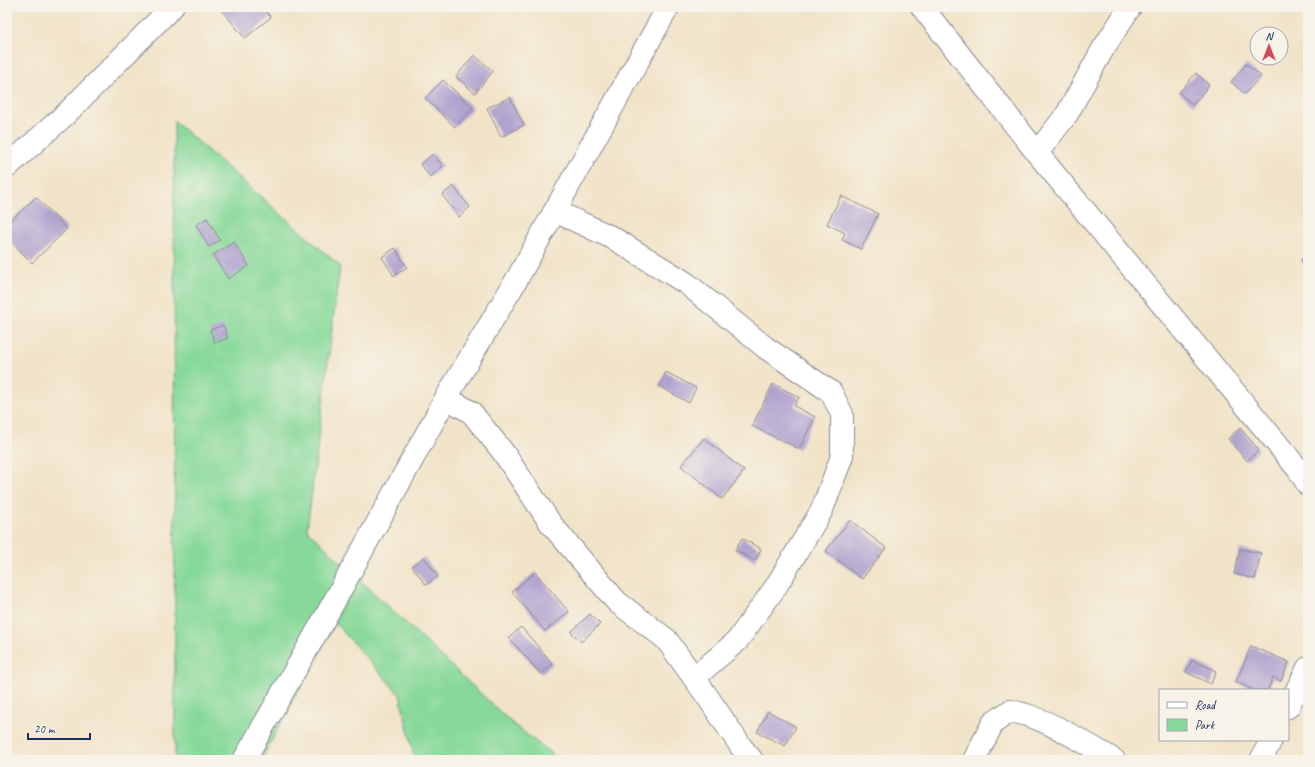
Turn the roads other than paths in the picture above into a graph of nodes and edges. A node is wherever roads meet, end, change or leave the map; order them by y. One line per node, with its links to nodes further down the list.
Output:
1 (668, 7): 7 (street)
2 (922, 7): 5 (street)
3 (1130, 7): 5 (street)
4 (166, 9): 6 (street)
5 (1037, 153): 9 (street)
6 (7, 167)
7 (555, 211): 8 (street); 11 (street)
8 (446, 398): 11 (street); 14 (street)
9 (1308, 485)
10 (1308, 668): 12 (street)
11 (694, 678): 15 (street)
12 (1289, 705)
13 (1270, 741): 18 (street)
14 (244, 760)
15 (752, 760)
16 (974, 760): 17 (street)
17 (1114, 760)
18 (1261, 760)

